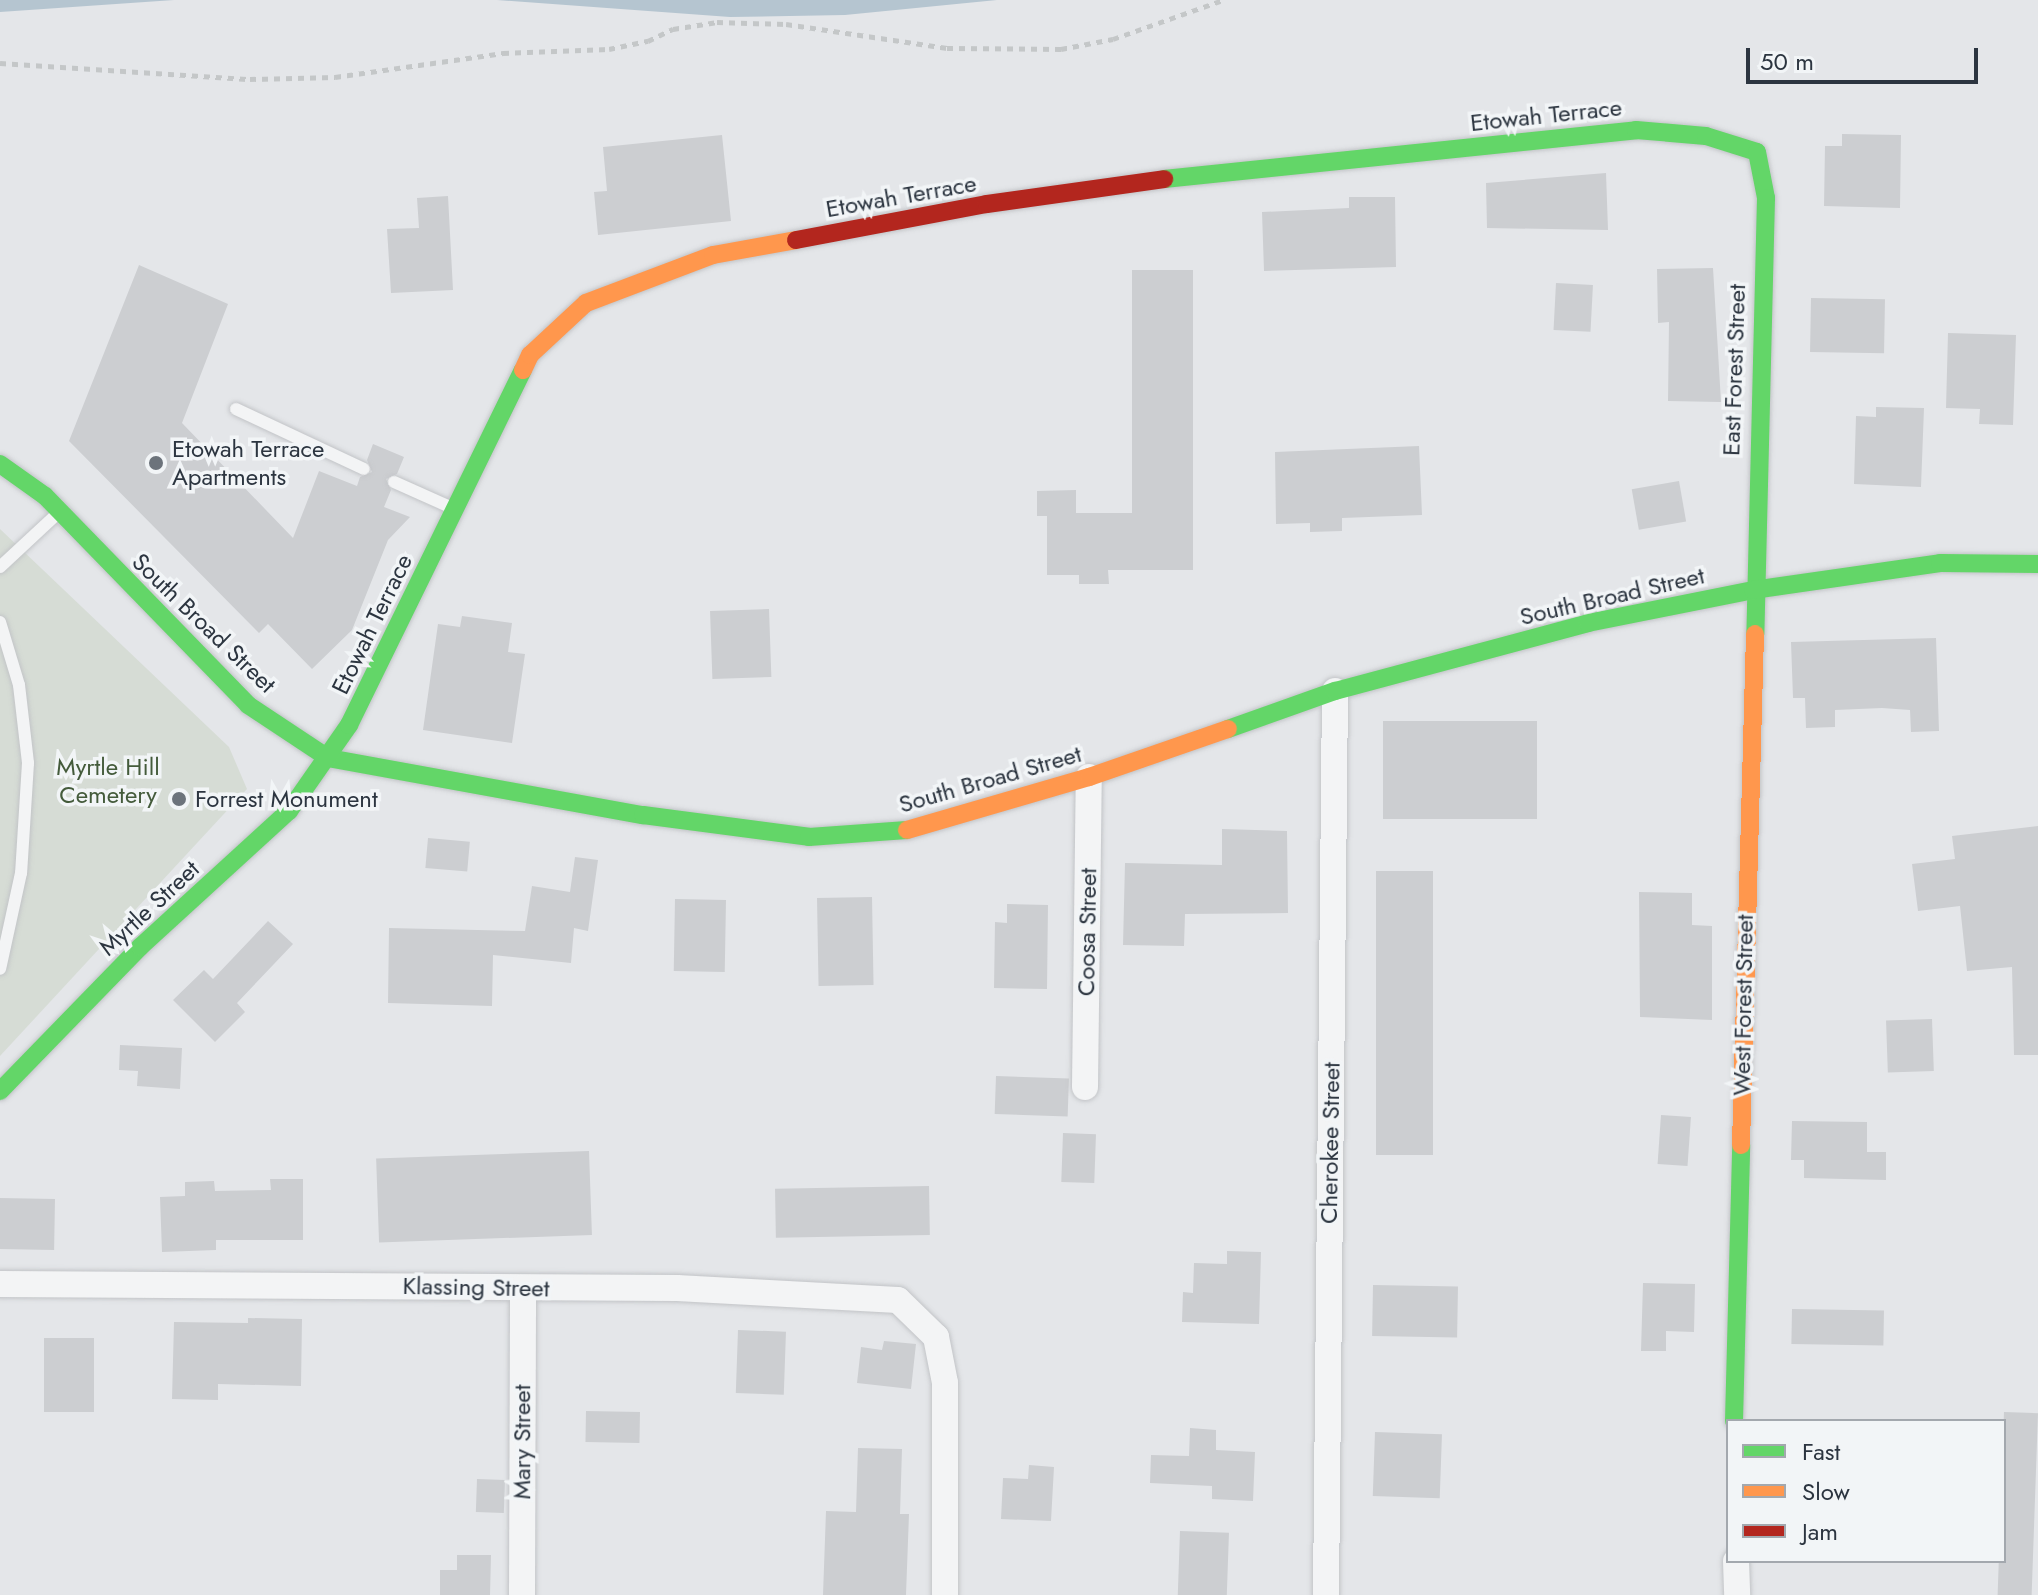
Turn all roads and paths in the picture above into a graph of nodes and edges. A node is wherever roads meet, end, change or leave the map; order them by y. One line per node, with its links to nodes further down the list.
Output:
1 (1223, 0): 2 (path)
2 (0, 63)
3 (1757, 152): 8 (street, Etowah Terrace); 12 (street, East Forest Street)
4 (236, 409): 6 (lane)
5 (0, 464): 9 (street, South Broad Street)
6 (364, 469)
7 (394, 482): 8 (lane)
8 (455, 510): 15 (street, Etowah Terrace)
9 (59, 512): 11 (lane); 15 (street, South Broad Street)
10 (2038, 564): 12 (street, South Broad Street)
11 (0, 567)
12 (1753, 590): 14 (street, South Broad Street); 22 (street, West Forest Street)
13 (0, 622): 17 (lane)
14 (1335, 691): 16 (street, South Broad Street); 26 (street, Cherokee Street)
15 (328, 758): 16 (street, South Broad Street); 19 (street, Myrtle Street)
16 (1089, 777): 18 (street, Coosa Street)
17 (0, 969)
18 (1085, 1087)
19 (1, 1088)
20 (0, 1284): 21 (street, Klassing Street)
21 (523, 1288): 24 (street, Mary Street); 25 (street, Klassing Street)
22 (1734, 1419)
23 (1736, 1563): 27 (street)
24 (522, 1595)
25 (945, 1595)
26 (1326, 1595)
27 (1737, 1595)

